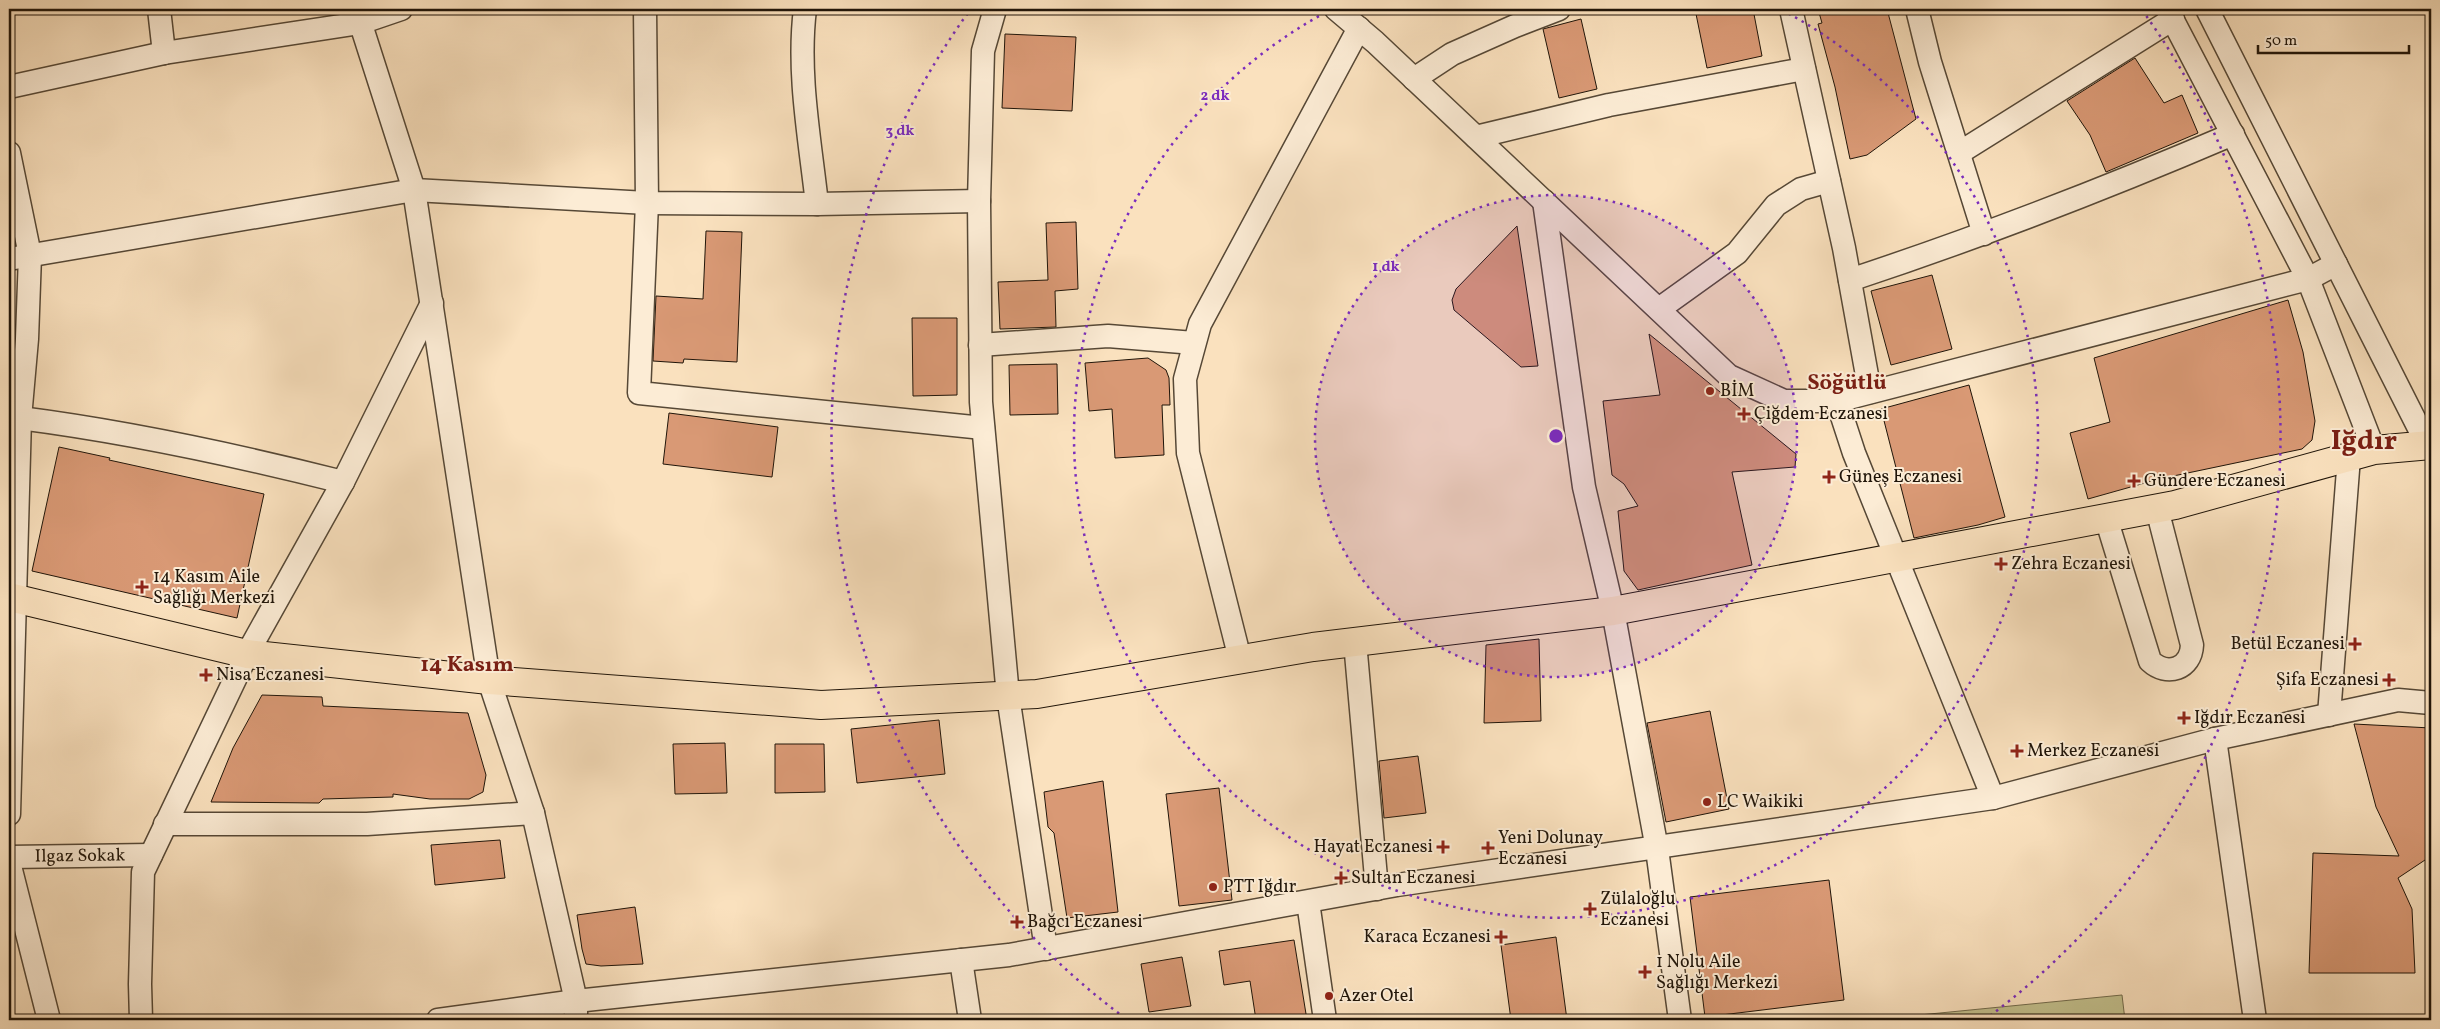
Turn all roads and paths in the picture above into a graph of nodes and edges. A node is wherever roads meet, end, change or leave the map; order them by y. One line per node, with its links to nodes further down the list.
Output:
1 (159, 9): 14 (street)
2 (401, 9): 12 (street)
3 (645, 9): 26 (street)
4 (805, 9): 27 (street)
5 (994, 9): 24 (street)
6 (1336, 9): 13 (street)
7 (1559, 9): 16 (street)
8 (1791, 9): 15 (street)
9 (1917, 9): 21 (street)
10 (2207, 9): 30 (street)
11 (2170, 14): 18 (street); 21 (street)
12 (358, 16): 14 (street); 23 (street)
13 (1359, 28): 16 (street); 35 (street)
14 (164, 53): 17 (street)
15 (1804, 69): 19 (street); 22 (street)
16 (1414, 79): 19 (street)
17 (9, 87)
18 (2233, 134): 28 (street); 31 (street)
19 (1476, 137): 25 (street)
20 (9, 153): 29 (street)
21 (1959, 153): 28 (street)
22 (1829, 180): 32 (street); 34 (street)
23 (414, 190): 26 (street); 29 (street); 33 (street)
24 (979, 201): 27 (street); 36 (street)
25 (1544, 201): 34 (street); 48 (street)
26 (647, 203): 27 (street); 40 (street)
27 (817, 204)
28 (1984, 234): 32 (street)
29 (19, 257): 39 (street)
30 (2336, 264): 31 (street); 41 (street)
31 (2308, 279): 37 (street); 42 (street)
32 (1850, 280): 37 (street)
33 (432, 303): 43 (street); 52 (street)
34 (1658, 309): 38 (street)
35 (1194, 344): 36 (street); 51 (street)
36 (980, 345): 40 (street)
37 (1870, 392): 38 (street)
38 (1837, 401): 46 (street)
39 (20, 418): 43 (street); 47 (street)
40 (984, 428): 53 (street)
41 (2430, 443): 42 (main road)
42 (2362, 454): 44 (main road); 55 (street)
43 (343, 482): 50 (street)
44 (2157, 509): 45 (main road); 45 (street)
45 (2106, 518): 46 (main road)
46 (1898, 558): 48 (main road); 57 (street)
47 (12, 597): 50 (main road); 59 (street)
48 (1613, 611): 49 (main road); 61 (street)
49 (1355, 642): 51 (main road); 65 (street)
50 (247, 654): 52 (main road); 60 (street)
51 (1240, 659): 53 (main road)
52 (489, 680): 53 (main road); 58 (street)
53 (1008, 696): 67 (street)
54 (2431, 703): 55 (street)
55 (2329, 715): 56 (street)
56 (2215, 739): 57 (street); 76 (street)
57 (1993, 798): 61 (street)
58 (533, 813): 60 (street); 69 (street)
59 (9, 814)
60 (165, 824): 62 (street)
61 (1657, 849): 65 (street); 75 (street)
62 (151, 855): 63 (street, Ilgaz Sokak); 71 (street)
63 (9, 857)
64 (9, 862): 70 (street)
65 (1377, 889): 66 (street)
66 (1308, 902): 67 (street); 74 (street)
67 (1046, 948): 68 (street)
68 (961, 960): 69 (street); 73 (street)
69 (576, 1011): 72 (street)
70 (49, 1020)
71 (141, 1020)
72 (438, 1020)
73 (970, 1020)
74 (1325, 1020)
75 (1680, 1020)
76 (2255, 1020)

